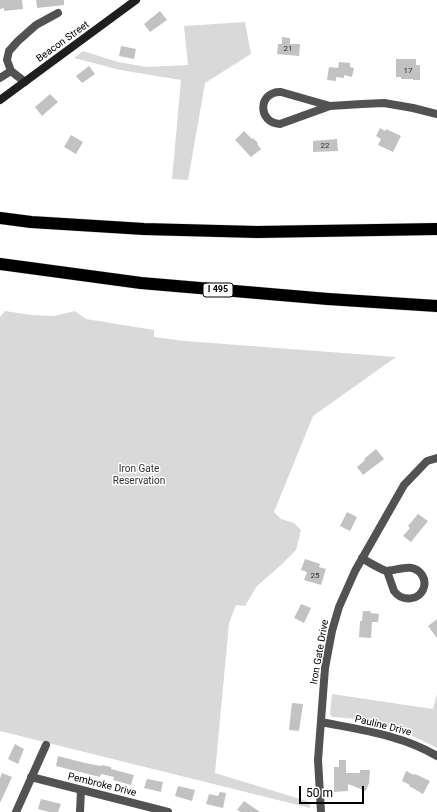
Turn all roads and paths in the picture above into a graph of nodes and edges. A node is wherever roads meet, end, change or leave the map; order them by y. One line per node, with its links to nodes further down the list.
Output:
1 (136, 0): 5 (main road, Beacon Street)
2 (58, 13): 3 (street)
3 (11, 71): 4 (street); 5 (street)
4 (0, 78)
5 (25, 82): 6 (main road, Beacon Street)
6 (0, 100)
7 (330, 106): 7 (street); 8 (street)
8 (437, 114)
9 (0, 218): 10 (highway)
10 (437, 229)
11 (0, 264): 12 (highway, I 495)
12 (437, 306)
13 (437, 458): 14 (street, Iron Gate Drive)
14 (362, 558): 15 (street); 16 (street, Iron Gate Drive)
15 (387, 571): 15 (street)
16 (321, 722): 18 (street, Pauline Drive); 21 (street, Iron Gate Drive)
17 (46, 745): 19 (street)
18 (437, 756)
19 (31, 778): 20 (street, Pembroke Drive); 22 (street)
20 (81, 790): 23 (street); 24 (street, Pembroke Drive)
21 (321, 811)
22 (16, 812)
23 (80, 812)
24 (164, 812)

